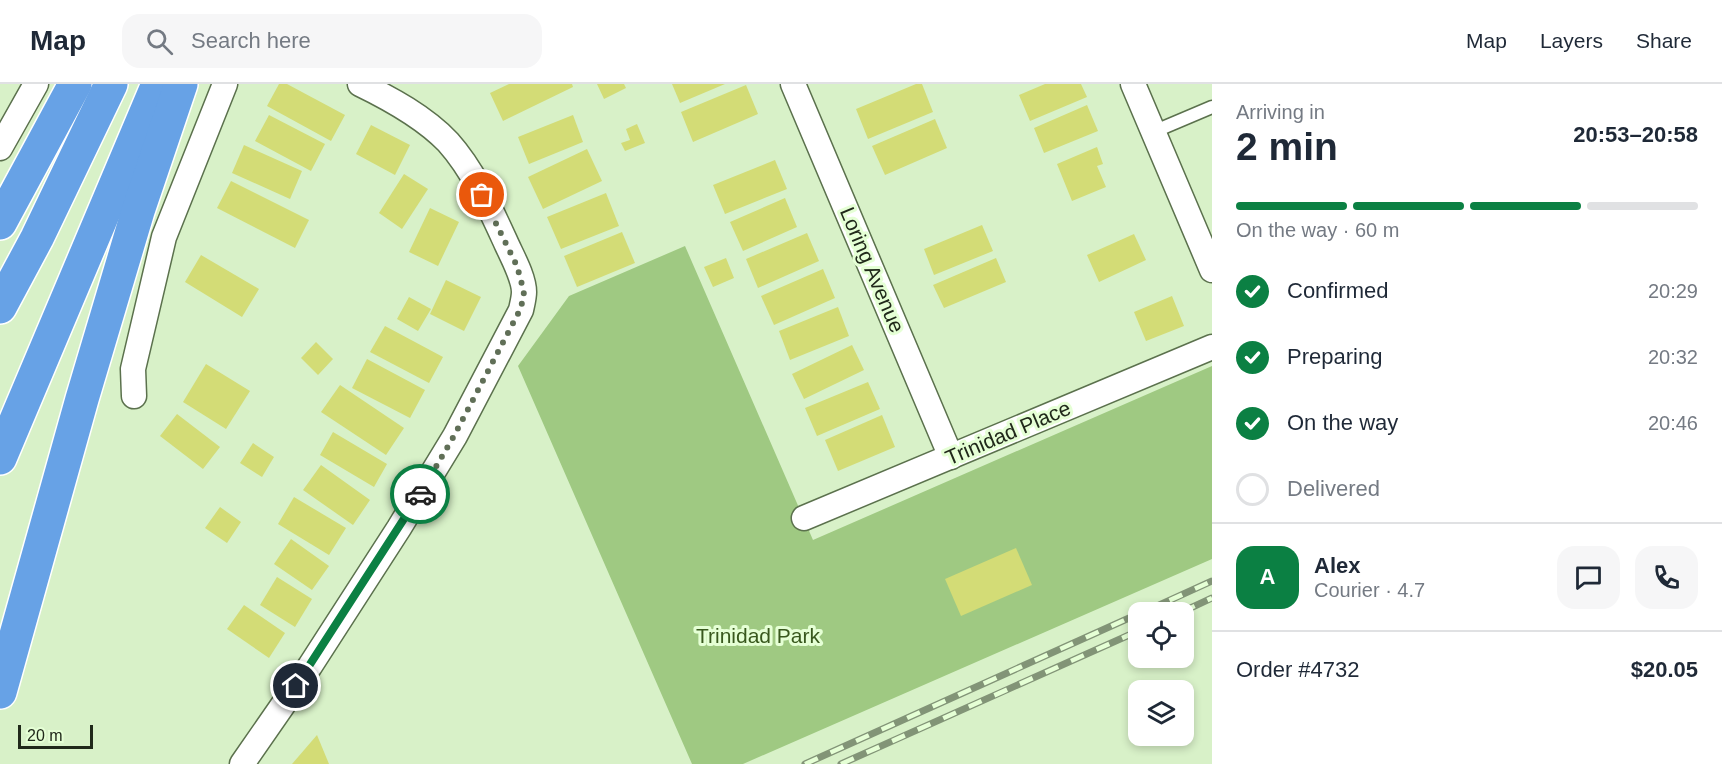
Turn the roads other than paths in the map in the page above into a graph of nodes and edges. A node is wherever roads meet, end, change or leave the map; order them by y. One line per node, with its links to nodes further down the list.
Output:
1 (36, 84): 12 (street)
2 (75, 84): 13 (highway)
3 (111, 84): 15 (highway)
4 (158, 84): 19 (highway)
5 (182, 84): 21 (highway)
6 (225, 84): 17 (street)
7 (360, 84): 22 (street)
8 (793, 84): 18 (street, Loring Avenue)
9 (1133, 84): 11 (street)
10 (1212, 107): 11 (lane)
11 (1153, 132): 14 (street)
12 (0, 148)
13 (0, 223)
14 (1212, 270)
15 (0, 308)
16 (1212, 347): 18 (street, Trinidad Place)
17 (134, 396)
18 (951, 457): 20 (street, Trinidad Place)
19 (0, 458)
20 (804, 518)
21 (0, 692)
22 (242, 764)

